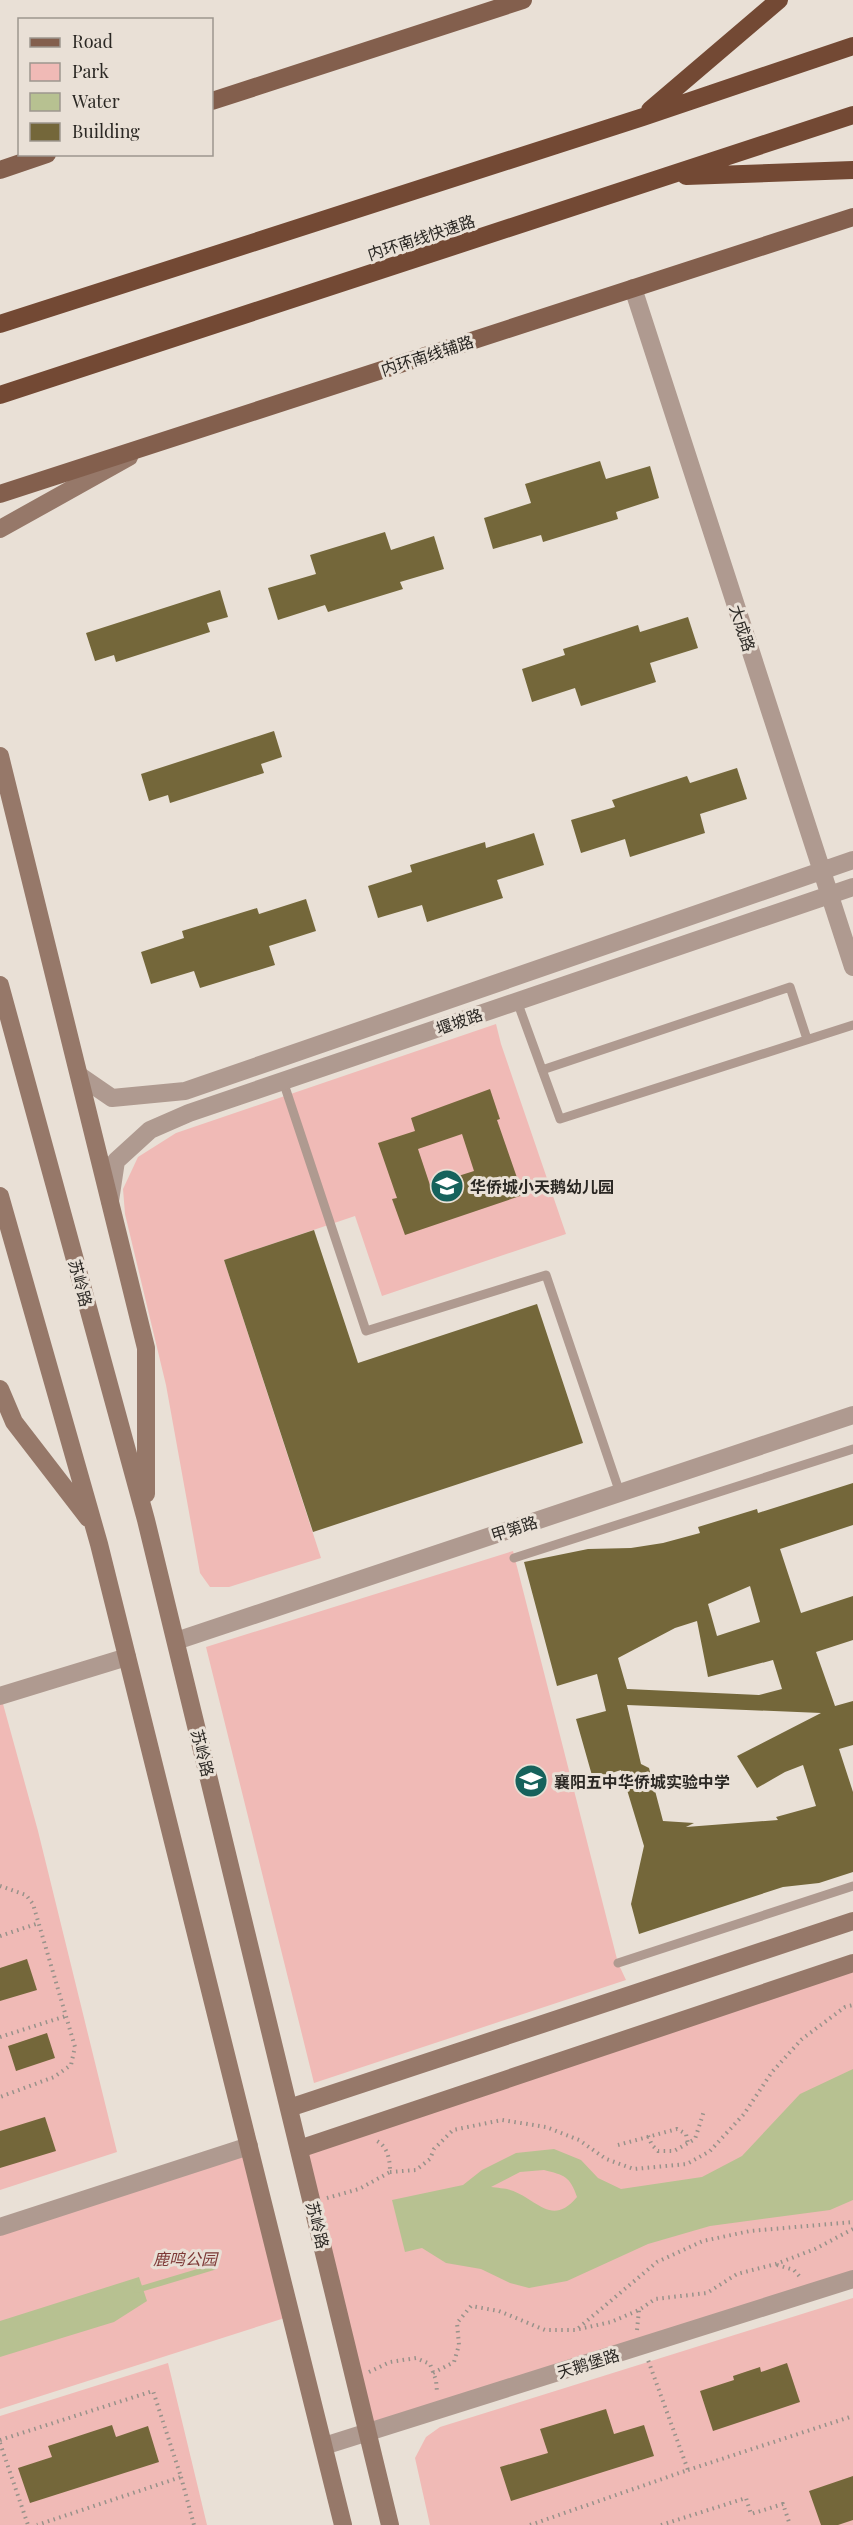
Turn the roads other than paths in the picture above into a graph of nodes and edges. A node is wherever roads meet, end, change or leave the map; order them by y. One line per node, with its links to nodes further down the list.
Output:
1 (523, 0): 4 (main road)
2 (779, 0): 6 (highway)
3 (853, 46): 6 (highway)
4 (213, 101)
5 (853, 115): 12 (highway, 内环南线快速路)
6 (643, 117): 15 (highway)
7 (25, 156): 9 (main road)
8 (41, 156): 10 (main road)
9 (0, 162)
10 (0, 170)
11 (853, 170): 12 (highway)
12 (666, 177): 16 (highway, 内环南线快速路)
13 (853, 217): 14 (main road, 内环南线辅路)
14 (633, 288): 17 (main road, 内环南线辅路); 22 (street, 大成路)
15 (0, 324)
16 (0, 395)
17 (148, 446): 18 (main road, 内环南线辅路); 19 (main road)
18 (0, 494)
19 (0, 529)
20 (0, 756): 31 (main road)
21 (853, 860): 22 (street, 堰坡路)
22 (822, 870): 24 (street, 大成路); 31 (street, 堰坡路)
23 (853, 887): 24 (street, 堰坡路)
24 (831, 895): 25 (street, 大成路); 27 (street, 堰坡路)
25 (853, 967)
26 (0, 985): 39 (main road, 苏岭路)
27 (517, 1001): 30 (lane); 32 (street, 堰坡路)
28 (853, 1024): 29 (lane)
29 (807, 1039): 30 (lane); 30 (lane)
30 (542, 1070)
31 (80, 1076): 34 (main road)
32 (283, 1081): 34 (street, 堰坡路); 38 (lane)
33 (0, 1196): 40 (main road)
34 (110, 1203): 39 (main road)
35 (0, 1389): 40 (main road)
36 (853, 1415): 38 (street, 甲第路)
37 (853, 1449): 41 (lane)
38 (620, 1493): 42 (street, 甲第路)
39 (146, 1520): 42 (main road, 苏岭路)
40 (99, 1544): 43 (main road)
41 (514, 1558)
42 (176, 1641): 49 (main road, 苏岭路)
43 (127, 1657): 44 (street); 50 (main road)
44 (0, 1696)
45 (853, 1886): 47 (lane)
46 (853, 1921): 49 (main road)
47 (618, 1963)
48 (853, 1963): 51 (main road)
49 (289, 2108): 51 (main road, 苏岭路)
50 (249, 2146): 52 (street); 55 (main road)
51 (299, 2149): 54 (main road, 苏岭路)
52 (0, 2226)
53 (853, 2279): 54 (street, 天鹅堡路)
54 (368, 2432): 55 (street, 天鹅堡路); 57 (main road, 苏岭路)
55 (324, 2446): 56 (main road)
56 (343, 2525)
57 (390, 2525)

